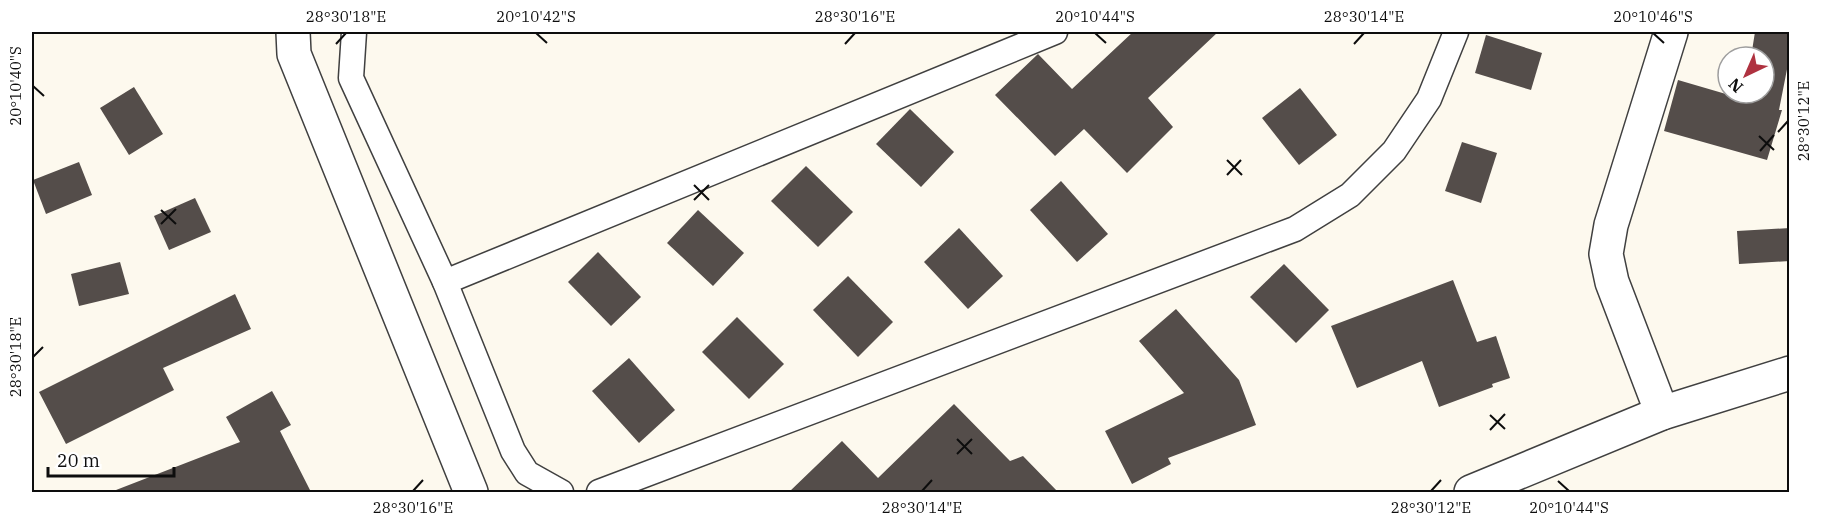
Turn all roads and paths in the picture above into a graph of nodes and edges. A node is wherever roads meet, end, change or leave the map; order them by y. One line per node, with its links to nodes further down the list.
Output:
1 (293, 32): 9 (street)
2 (354, 32): 6 (lane)
3 (1055, 32): 6 (lane)
4 (1456, 32): 11 (lane)
5 (1671, 32): 8 (street)
6 (446, 282): 10 (lane)
7 (1790, 373): 8 (street)
8 (1662, 413): 12 (street)
9 (471, 492)
10 (561, 492)
11 (599, 492)
12 (1471, 492)

